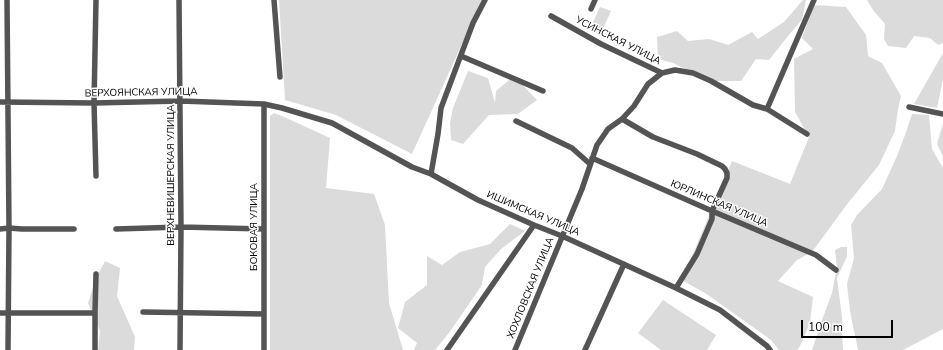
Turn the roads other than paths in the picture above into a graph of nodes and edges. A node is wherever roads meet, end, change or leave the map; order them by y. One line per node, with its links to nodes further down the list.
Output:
1 (7, 0): 16 (street)
2 (96, 0): 17 (street)
3 (179, 0): 14 (street, ВЕРХНЕВИШЕРСКАЯ УЛИЦА)
4 (274, 0): 12 (street)
5 (485, 0): 10 (street)
6 (595, 0): 8 (street)
7 (814, 0): 21 (street)
8 (591, 9)
9 (551, 16): 11 (street, УСИНСКАЯ УЛИЦА)
10 (461, 56): 13 (street); 27 (street)
11 (662, 73): 21 (street, УСИНСКАЯ УЛИЦА); 23 (street, ХОХЛОВСКАЯ УЛИЦА)
12 (280, 77)
13 (543, 91)
14 (181, 101): 17 (street, ВЕРХОЯНСКАЯ УЛИЦА); 18 (street, ВЕРХОЯНСКАЯ УЛИЦА); 31 (street, ВЕРХНЕВИШЕРСКАЯ УЛИЦА)
15 (0, 102): 16 (street, ВЕРХОЯНСКАЯ УЛИЦА)
16 (8, 102): 17 (street, ВЕРХОЯНСКАЯ УЛИЦА); 32 (street)
17 (94, 103): 28 (street)
18 (264, 104): 20 (street, ВЕРХОЯНСКАЯ УЛИЦА); 36 (street, БОКОВАЯ УЛИЦА)
19 (909, 107): 22 (street)
20 (282, 108): 27 (street, ИШИМСКАЯ УЛИЦА)
21 (767, 109): 25 (street, УСИНСКАЯ УЛИЦА)
22 (943, 114)
23 (622, 119): 26 (street, ХОХЛОВСКАЯ УЛИЦА); 29 (street)
24 (516, 121): 26 (street, ЮРЛИНСКАЯ УЛИЦА)
25 (806, 134)
26 (591, 161): 29 (street, ЮРЛИНСКАЯ УЛИЦА); 37 (street, ХОХЛОВСКАЯ УЛИЦА)
27 (431, 174): 30 (street, ИШИМСКАЯ УЛИЦА)
28 (96, 176)
29 (712, 211): 39 (street, ЮРЛИНСКАЯ УЛИЦА); 41 (street)
30 (534, 225): 37 (street, ИШИМСКАЯ УЛИЦА); 52 (street)
31 (181, 227): 33 (street); 36 (street); 43 (street, ВЕРХНЕВИШЕРСКАЯ УЛИЦА)
32 (9, 228): 34 (street); 35 (street); 45 (street)
33 (116, 228)
34 (0, 229)
35 (74, 229)
36 (264, 229): 47 (street, БОКОВАЯ УЛИЦА)
37 (562, 236): 38 (street, ИШИМСКАЯ УЛИЦА); 53 (street, ХОХЛОВСКАЯ УЛИЦА)
38 (624, 264): 41 (street, ИШИМСКАЯ УЛИЦА); 54 (street)
39 (836, 270)
40 (96, 274): 46 (street)
41 (676, 288): 55 (street, ИШИМСКАЯ УЛИЦА)
42 (142, 312): 43 (street)
43 (181, 312): 47 (street); 50 (street, ВЕРХНЕВИШЕРСКАЯ УЛИЦА)
44 (0, 313): 45 (street)
45 (8, 313): 46 (street); 48 (street)
46 (95, 313): 49 (street)
47 (264, 314): 51 (street, БОКОВАЯ УЛИЦА)
48 (8, 350)
49 (94, 350)
50 (180, 350)
51 (264, 350)
52 (447, 350)
53 (515, 350)
54 (585, 350)
55 (770, 350)

